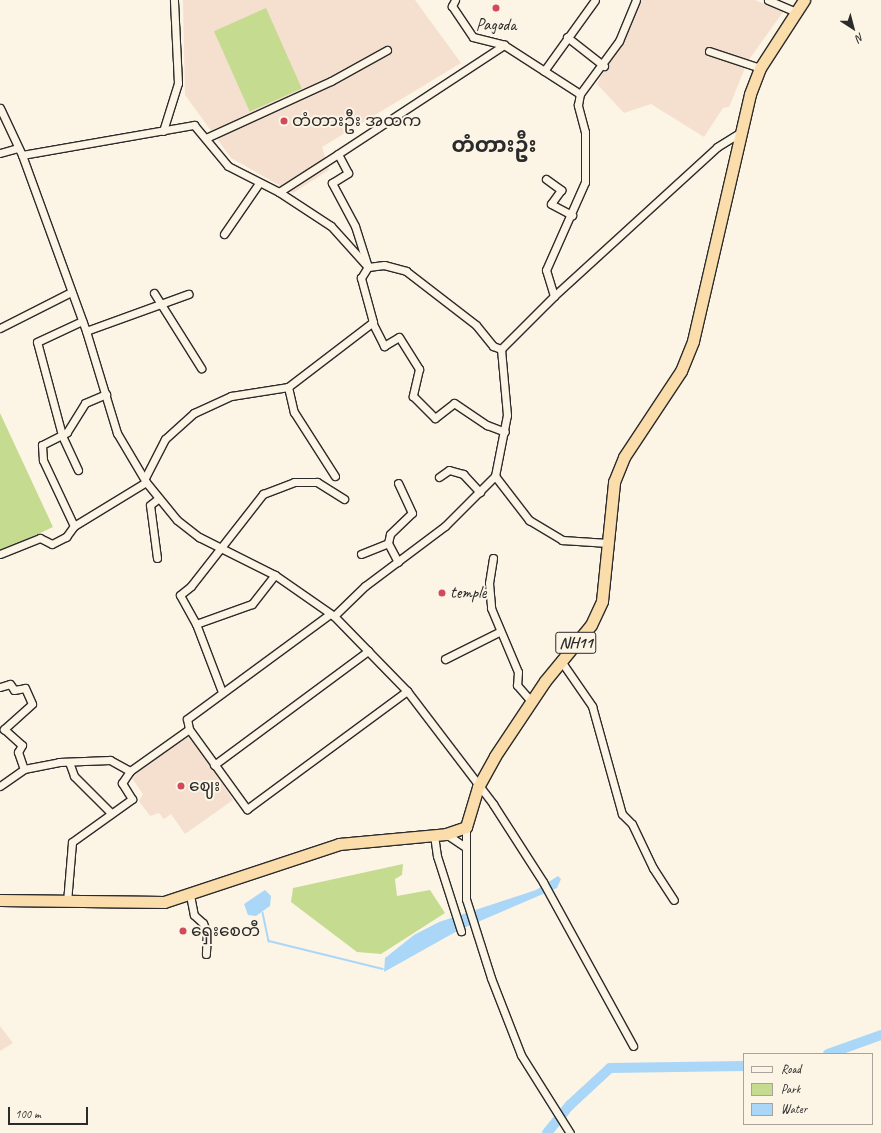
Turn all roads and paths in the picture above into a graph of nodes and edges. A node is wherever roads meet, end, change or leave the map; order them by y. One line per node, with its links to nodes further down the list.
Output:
1 (174, 0): 18 (street)
2 (446, 0): 7 (street)
3 (595, 0): 9 (street)
4 (636, 0): 13 (street)
5 (768, 0): 8 (street)
6 (804, 0): 8 (highway, NH11)
7 (454, 3): 10 (street)
8 (796, 12): 14 (highway, NH11)
9 (567, 37): 13 (street); 15 (street)
10 (504, 45): 15 (street); 23 (street)
11 (387, 50): 20 (street)
12 (709, 51): 14 (street)
13 (604, 66): 16 (street)
14 (760, 68): 19 (highway, NH11)
15 (544, 71): 16 (street)
16 (580, 94): 28 (street)
17 (0, 108): 21 (street)
18 (163, 131): 20 (street); 24 (street)
19 (740, 132): 34 (street); 57 (highway, NH11)
20 (206, 138): 26 (street)
21 (17, 148): 22 (street); 24 (street)
22 (0, 153)
23 (338, 154): 27 (street); 30 (street)
24 (22, 155): 31 (street)
25 (546, 179): 28 (street)
26 (259, 183): 27 (street); 29 (street)
27 (279, 192): 30 (street)
28 (572, 215): 34 (street)
29 (224, 234)
30 (368, 266): 37 (street); 40 (street)
31 (71, 292): 36 (street); 38 (street)
32 (154, 293): 35 (street)
33 (188, 294): 35 (street)
34 (554, 296): 40 (street)
35 (160, 303): 39 (street); 41 (street)
36 (82, 321): 39 (street); 45 (street)
37 (372, 322): 42 (street); 44 (street)
38 (0, 328)
39 (86, 331): 43 (street)
40 (502, 349): 44 (street)
41 (201, 368)
42 (288, 388): 47 (street); 50 (street)
43 (106, 394): 45 (street); 50 (street)
44 (505, 432): 48 (street)
45 (62, 434): 46 (street); 55 (street)
46 (78, 470)
47 (335, 476)
48 (495, 476): 52 (street); 57 (street)
49 (439, 477): 52 (street)
50 (146, 480): 53 (street); 55 (street)
51 (398, 483): 56 (street)
52 (480, 492): 63 (street)
53 (159, 498): 58 (street); 61 (street)
54 (344, 499): 58 (street)
55 (74, 526): 59 (street)
56 (388, 543): 60 (street); 63 (street)
57 (608, 543): 70 (highway, NH11)
58 (220, 546): 64 (street); 66 (street)
59 (0, 554)
60 (361, 554)
61 (157, 558)
62 (493, 558): 67 (street)
63 (398, 562): 65 (street)
64 (275, 575): 65 (street); 66 (street)
65 (332, 615): 68 (street); 73 (street)
66 (196, 624): 73 (street)
67 (499, 632): 69 (street); 74 (street)
68 (368, 651): 72 (street); 77 (street)
69 (445, 659)
70 (561, 661): 74 (highway, NH11); 89 (street)
71 (0, 687): 78 (street)
72 (407, 691): 77 (street); 81 (street)
73 (222, 692): 75 (street)
74 (531, 701): 81 (highway, NH11)
75 (189, 729): 77 (street); 79 (street)
76 (69, 762): 78 (street); 79 (street); 82 (street)
77 (214, 765)
78 (24, 769): 80 (street)
79 (130, 771): 82 (street)
80 (0, 786)
81 (478, 787): 83 (highway, NH11); 93 (street)
82 (111, 814): 90 (street)
83 (466, 827): 84 (highway); 86 (street)
84 (446, 834): 85 (highway); 86 (street)
85 (434, 835): 87 (highway); 91 (street)
86 (465, 847): 94 (street)
87 (190, 895): 90 (highway); 92 (street)
88 (0, 900): 90 (highway)
89 (674, 900)
90 (67, 902)
91 (461, 931)
92 (206, 954)
93 (633, 1046)
94 (570, 1133)

